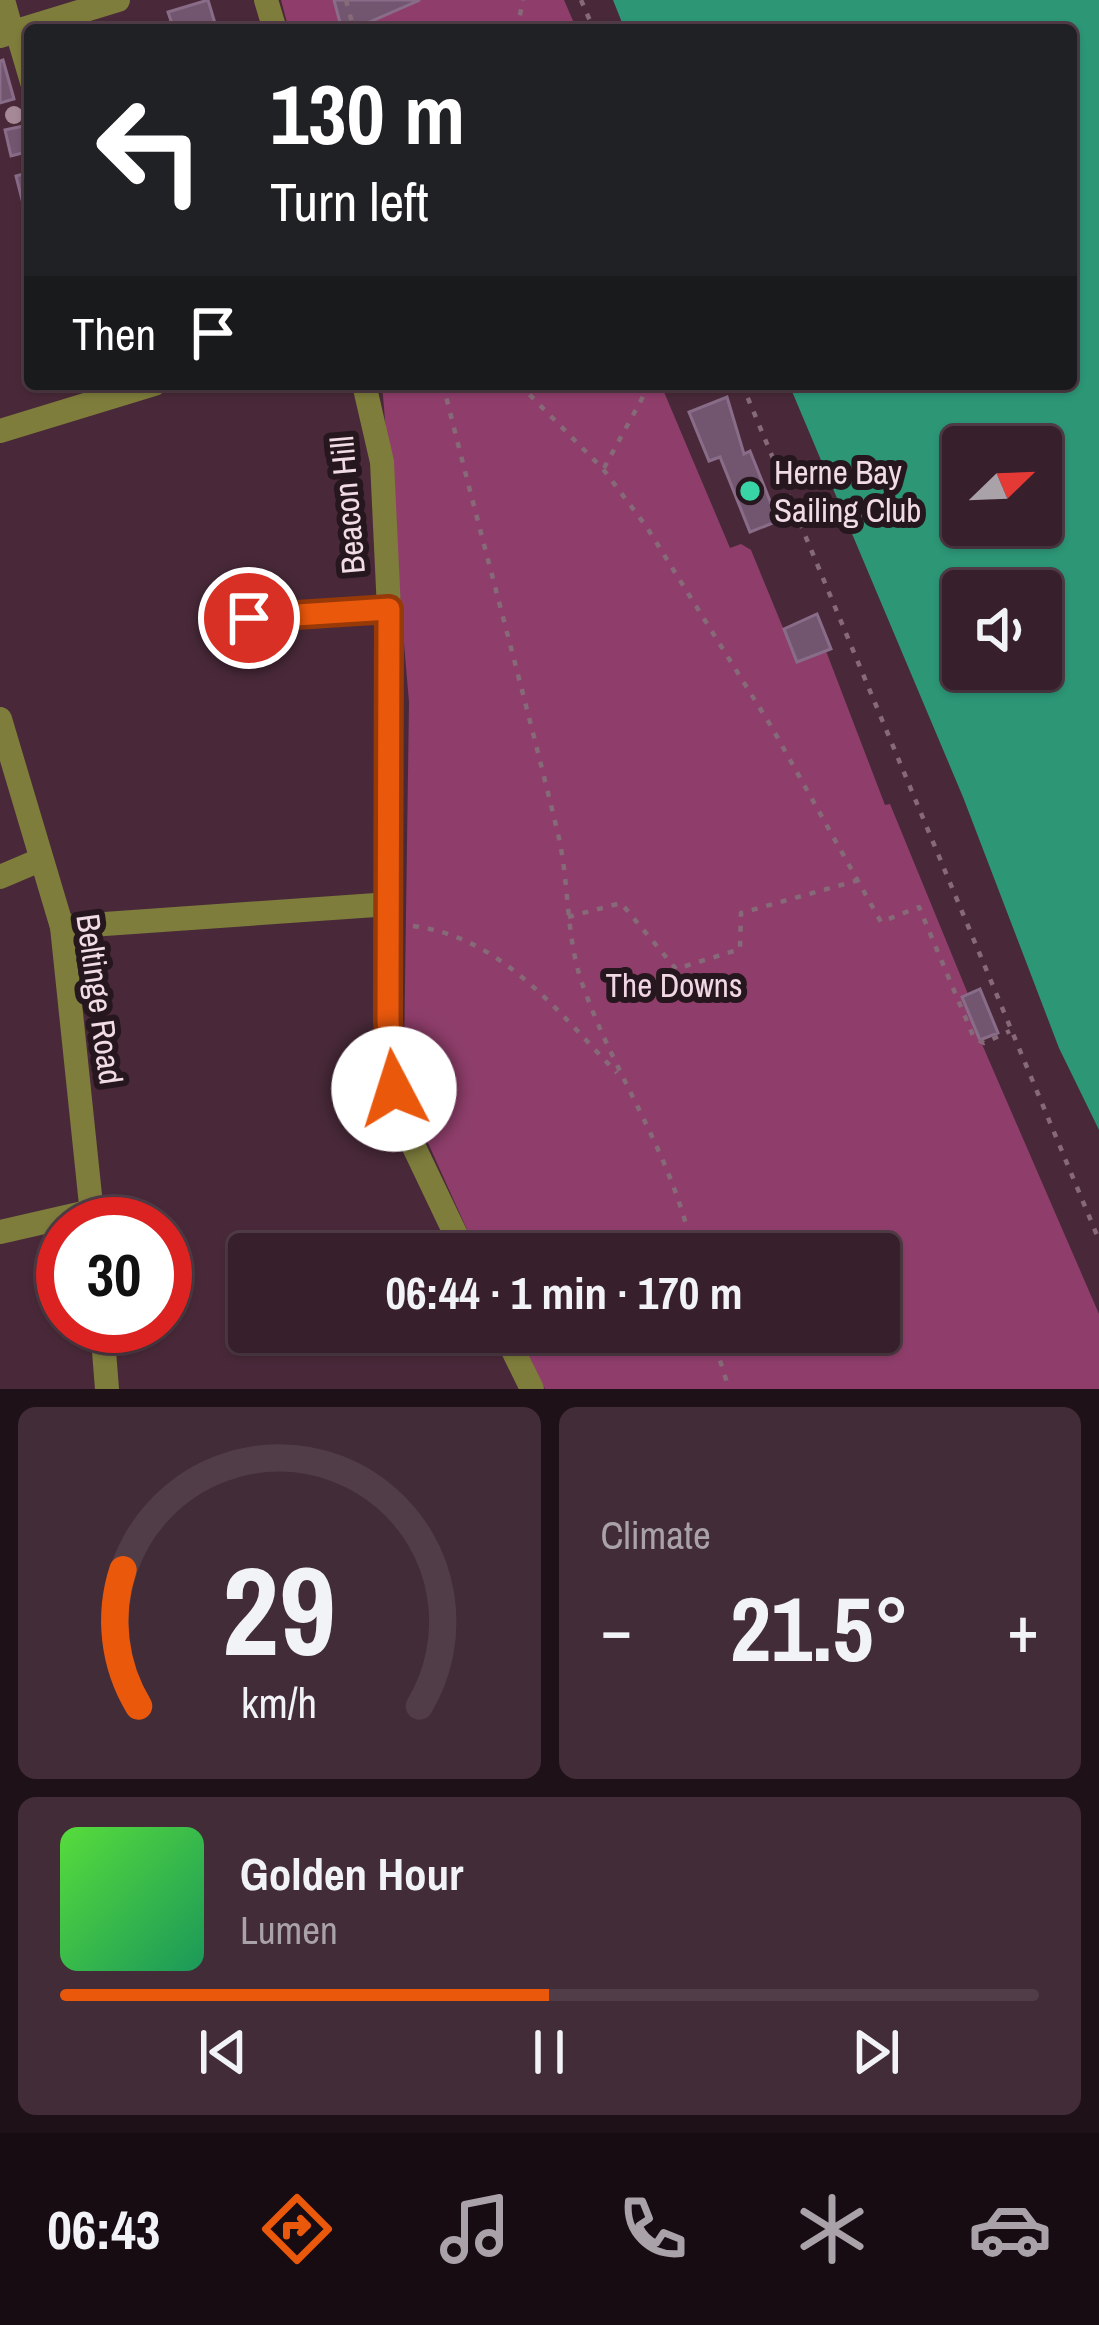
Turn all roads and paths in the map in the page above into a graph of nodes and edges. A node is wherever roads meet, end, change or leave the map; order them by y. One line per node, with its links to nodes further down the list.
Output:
1 (3, 0): 4 (street)
2 (118, 0): 3 (street)
3 (39, 24)
4 (6, 34): 5 (lane)
5 (24, 78)
6 (114, 390): 12 (street)
7 (365, 390): 14 (street, Beacon Hill)
8 (445, 390): 21 (path)
9 (525, 390): 13 (path)
10 (647, 390): 13 (path)
11 (744, 390): 23 (path)
12 (0, 431)
13 (603, 469): 19 (path)
14 (389, 609): 15 (lane); 20 (street, Beacon Hill)
15 (252, 644)
16 (0, 719): 17 (street, Beltinge Road)
17 (40, 860): 18 (street); 22 (street, Beltinge Road)
18 (0, 877)
19 (859, 880): 21 (path); 23 (path)
20 (390, 914): 22 (street); 24 (path); 28 (street, Beacon Hill)
21 (568, 917): 24 (path)
22 (62, 927): 25 (street, Beltinge Road)
23 (1010, 1031): 30 (path)
24 (621, 1077): 29 (path)
25 (91, 1197)
26 (36, 1227): 27 (street)
27 (0, 1232)
28 (455, 1233)
29 (688, 1233)
30 (1099, 1240)
31 (104, 1353): 34 (street)
32 (514, 1353): 35 (street)
33 (718, 1353): 36 (path)
34 (107, 1389)
35 (532, 1389)
36 (729, 1389)

